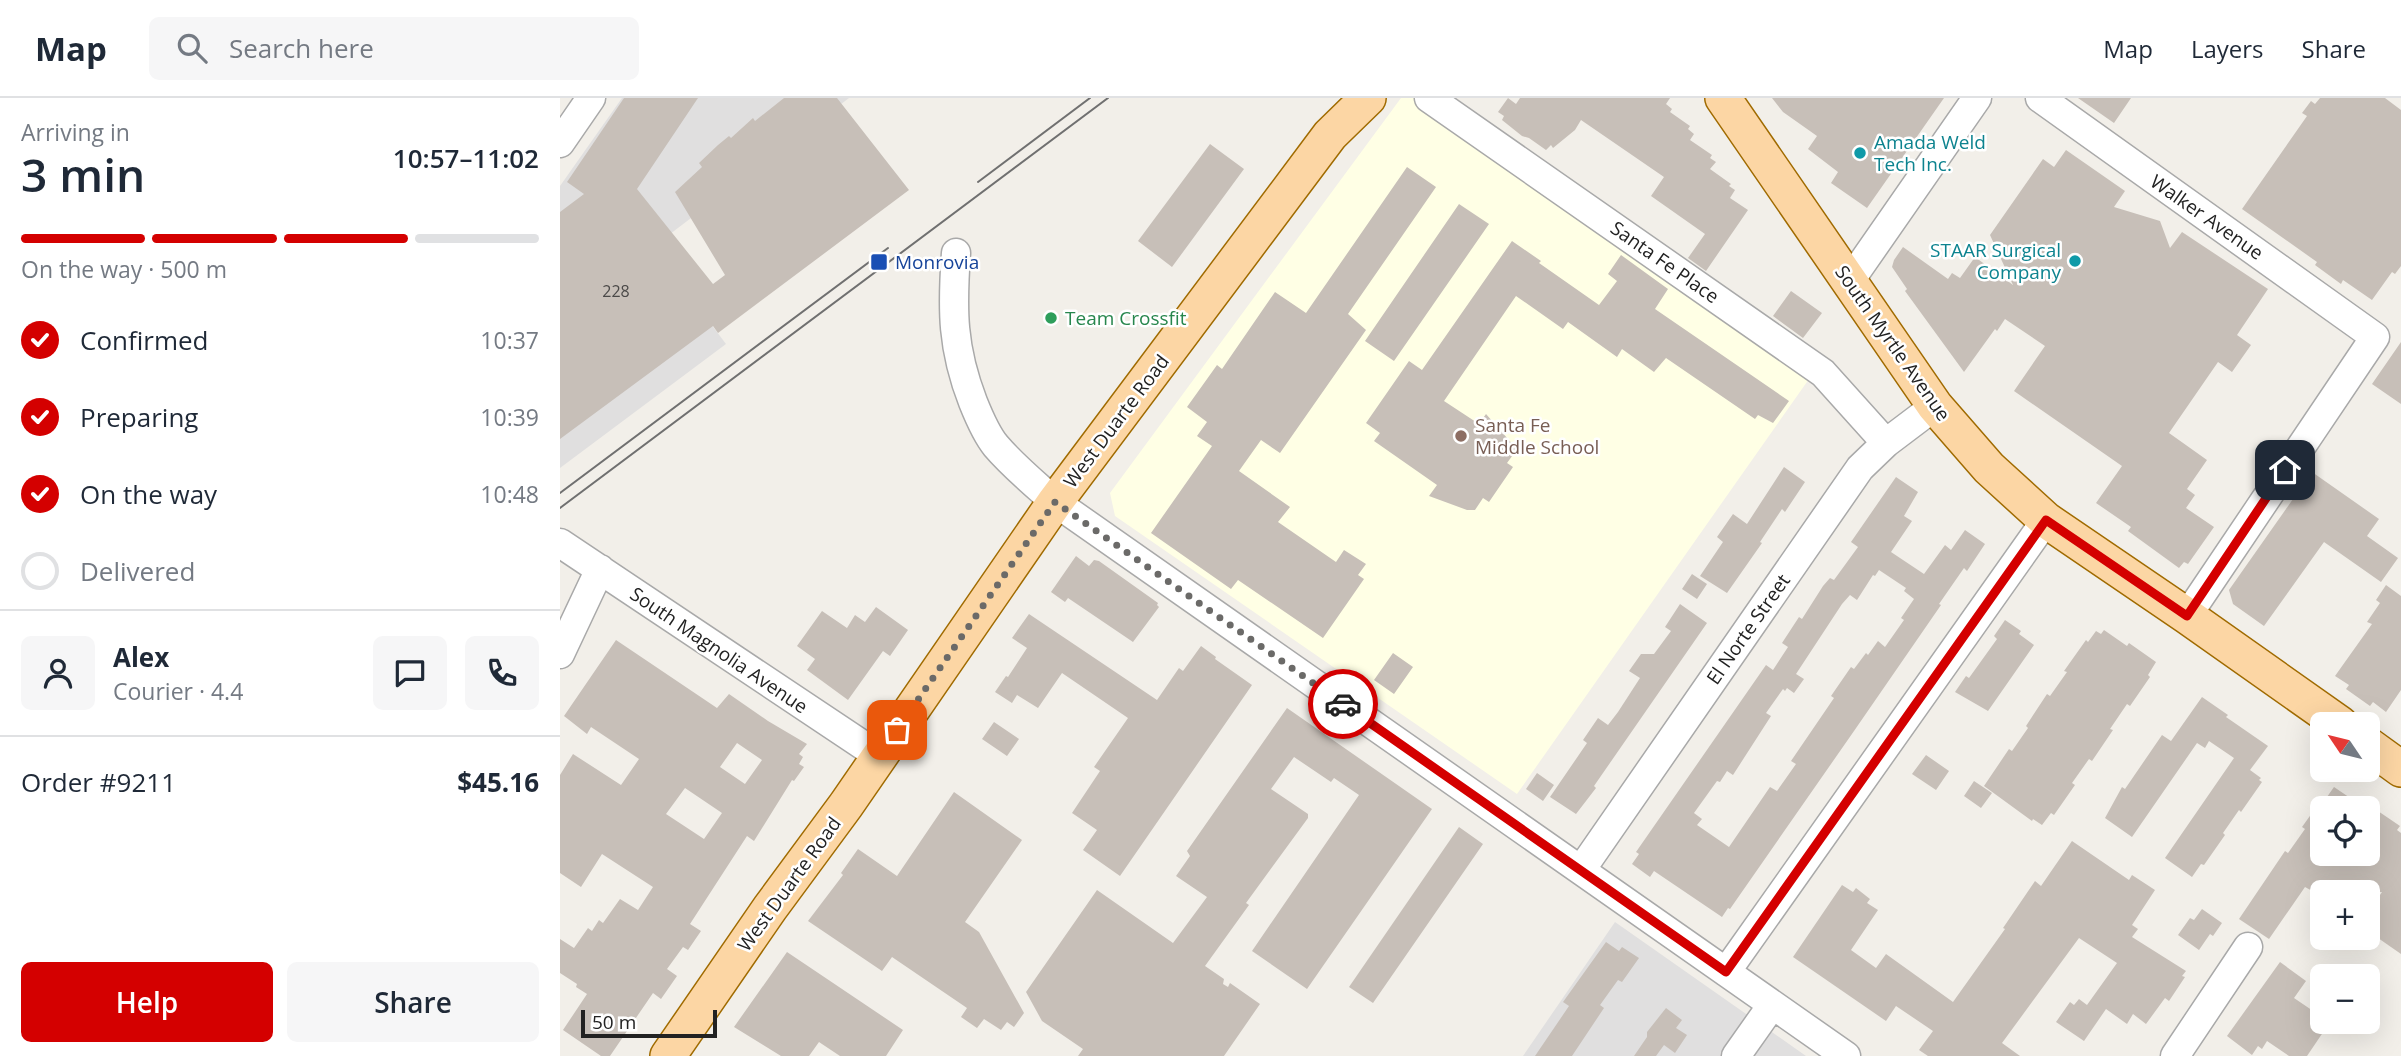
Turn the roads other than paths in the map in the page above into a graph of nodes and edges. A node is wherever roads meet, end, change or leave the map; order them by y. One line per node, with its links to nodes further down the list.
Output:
1 (591, 98): 9 (street)
2 (1338, 98): 8 (main road, West Duarte Road)
3 (1368, 98): 8 (main road, West Duarte Road)
4 (1429, 98): 13 (street, Santa Fe Place)
5 (1723, 98): 11 (main road, South Myrtle Avenue)
6 (1977, 98): 11 (street)
7 (2040, 98): 18 (street, Walker Avenue)
8 (1330, 135): 14 (main road, West Duarte Road)
9 (560, 143)
10 (956, 253): 14 (street)
11 (1849, 282): 12 (main road, South Myrtle Avenue)
12 (1935, 407): 13 (street, El Norte Street); 15 (main road, South Myrtle Avenue)
13 (1885, 443): 24 (street, El Norte Street)
14 (1055, 502): 22 (main road, West Duarte Road); 24 (street)
15 (2046, 520): 18 (main road, South Myrtle Avenue); 26 (street)
16 (560, 542): 17 (street, South Magnolia Avenue)
17 (600, 569): 19 (street); 22 (street, South Magnolia Avenue)
18 (2187, 616): 20 (main road, South Myrtle Avenue)
19 (560, 654)
20 (2323, 712)
21 (2380, 754): 23 (main road)
22 (879, 756): 28 (main road, West Duarte Road)
23 (2401, 769)
24 (1581, 870): 26 (street)
25 (2248, 947): 31 (street)
26 (1726, 972): 27 (street)
27 (1772, 1005): 29 (street); 30 (street)
28 (668, 1056)
29 (1736, 1056)
30 (1846, 1056)
31 (2175, 1056)

